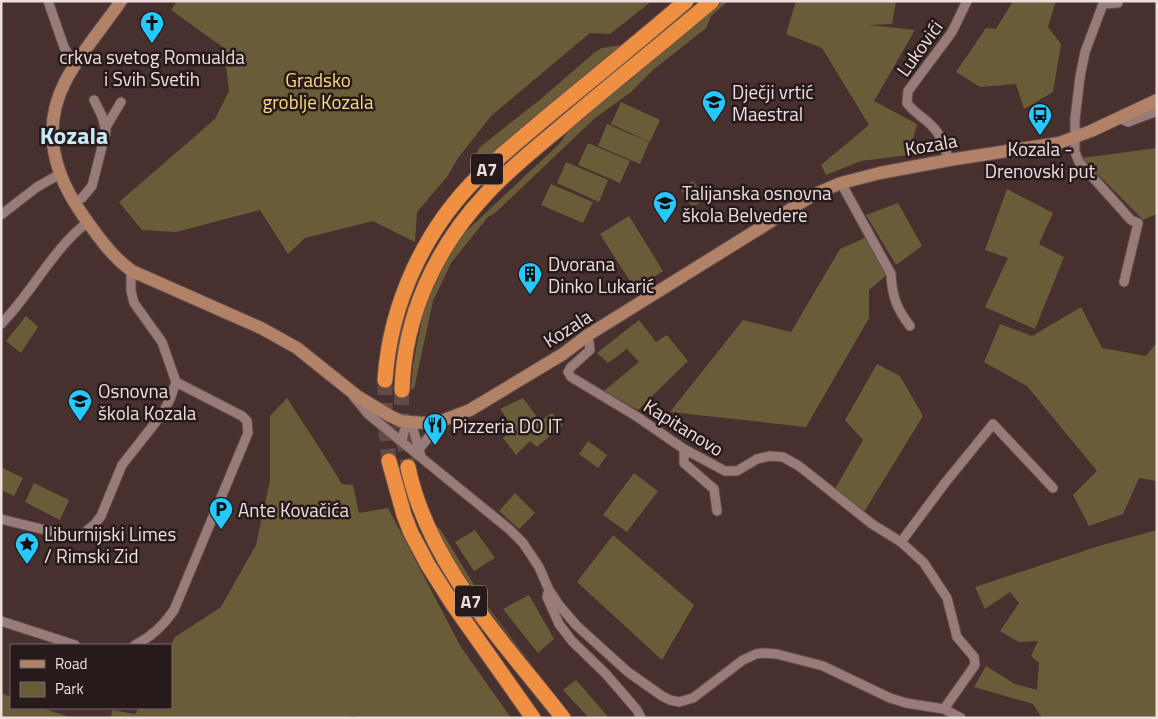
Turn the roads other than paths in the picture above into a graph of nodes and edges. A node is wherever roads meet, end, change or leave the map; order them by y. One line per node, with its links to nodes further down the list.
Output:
1 (48, 1): 7 (street)
2 (122, 1): 7 (main road, Kozala)
3 (686, 1): 26 (highway, A7)
4 (712, 1): 29 (highway, A7)
5 (967, 1): 15 (street, Lukovići)
6 (1118, 3): 14 (street)
7 (75, 66): 16 (main road, Kozala)
8 (94, 100): 13 (street)
9 (1157, 100): 12 (main road, Kozala)
10 (121, 102): 13 (street)
11 (1157, 111): 12 (street)
12 (1118, 118): 14 (main road, Kozala)
13 (106, 126): 18 (street)
14 (1076, 138): 15 (main road, Kozala); 22 (street)
15 (949, 160): 17 (main road, Kozala)
16 (60, 174): 18 (main road, Kozala); 19 (street)
17 (841, 183): 24 (street); 25 (main road, Kozala)
18 (74, 202): 20 (main road, Kozala)
19 (1, 215)
20 (88, 222): 21 (main road, Kozala); 23 (street)
21 (132, 271): 27 (street); 28 (main road, Kozala)
22 (1124, 282)
23 (1, 324)
24 (910, 326)
25 (588, 335): 31 (main road, Kozala); 33 (street, Kapitanovo)
26 (384, 380)
27 (176, 382): 39 (street); 44 (street)
28 (346, 387): 30 (main road, Kozala); 32 (street)
29 (402, 390)
30 (411, 422): 31 (main road, Kozala); 32 (street); 34 (street)
31 (441, 422): 34 (street)
32 (402, 442): 34 (street)
33 (684, 449): 38 (street); 40 (street, Kapitanovo)
34 (421, 452): 41 (street)
35 (390, 461): 46 (highway, A7)
36 (408, 467): 47 (highway, A7)
37 (1053, 488): 40 (street)
38 (717, 511)
39 (1, 519)
40 (901, 542): 45 (street, Kapitanovo)
41 (549, 590): 45 (street); 48 (street)
42 (1, 621): 43 (street)
43 (71, 644)
44 (137, 644)
45 (944, 709): 49 (street)
46 (533, 718)
47 (563, 718)
48 (640, 718)
49 (962, 718)

